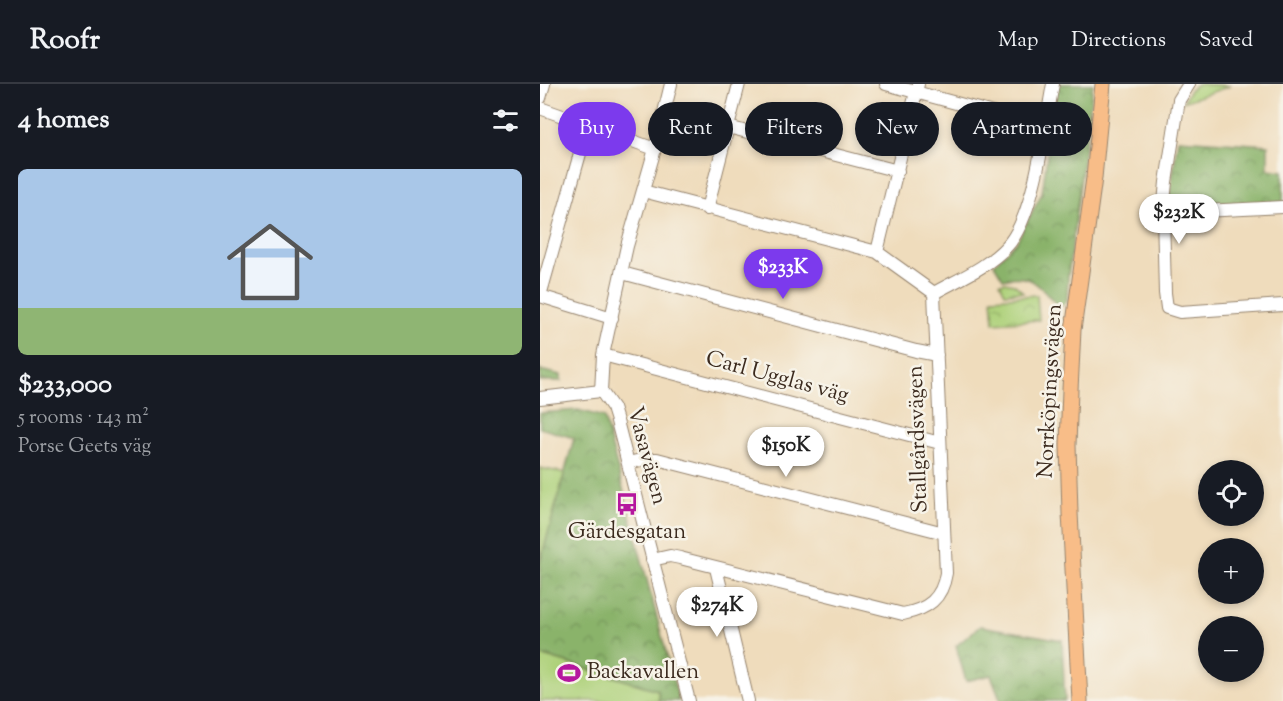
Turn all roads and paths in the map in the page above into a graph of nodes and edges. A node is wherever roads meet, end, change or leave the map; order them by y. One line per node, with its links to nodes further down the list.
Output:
1 (544, 84): 9 (street)
2 (671, 84): 10 (street, Vasavägen)
3 (740, 84): 14 (street)
4 (886, 84): 8 (street)
5 (1053, 84): 12 (street)
6 (1103, 84): 43 (main road, Norrköpingsvägen)
7 (1189, 84): 25 (street)
8 (917, 88): 11 (street); 21 (street)
9 (540, 98)
10 (666, 102)
11 (963, 102)
12 (1049, 102)
13 (540, 108): 15 (street)
14 (733, 109)
15 (558, 114)
16 (733, 128): 21 (street)
17 (579, 156): 29 (street)
18 (653, 156): 22 (street, Vasavägen)
19 (720, 156): 24 (street)
20 (1039, 156): 28 (street)
21 (898, 171): 26 (street)
22 (643, 191): 24 (street); 27 (street, Vasavägen)
23 (1283, 207): 25 (street)
24 (707, 208): 26 (street)
25 (1163, 213): 30 (street)
26 (877, 252): 28 (street)
27 (622, 273): 31 (street, Vasavägen); 33 (street)
28 (934, 292): 33 (street, Stallgårdsvägen)
29 (540, 296): 31 (street)
30 (1283, 305)
31 (612, 318): 32 (street, Vasavägen)
32 (603, 355): 34 (street, Vasavägen); 36 (street, Carl Ugglas väg)
33 (937, 355): 36 (street, Stallgårdsvägen)
34 (601, 391): 35 (street); 37 (street, Vasavägen)
35 (540, 398)
36 (940, 443): 38 (street, Stallgårdsvägen)
37 (628, 463): 38 (street); 39 (street, Vasavägen)
38 (944, 533): 40 (street, Stallgårdsvägen)
39 (652, 560): 40 (street, Stallgårdsvägen); 41 (street, Vasavägen)
40 (716, 568): 42 (street)
41 (689, 701)
42 (748, 701)
43 (1080, 701)

